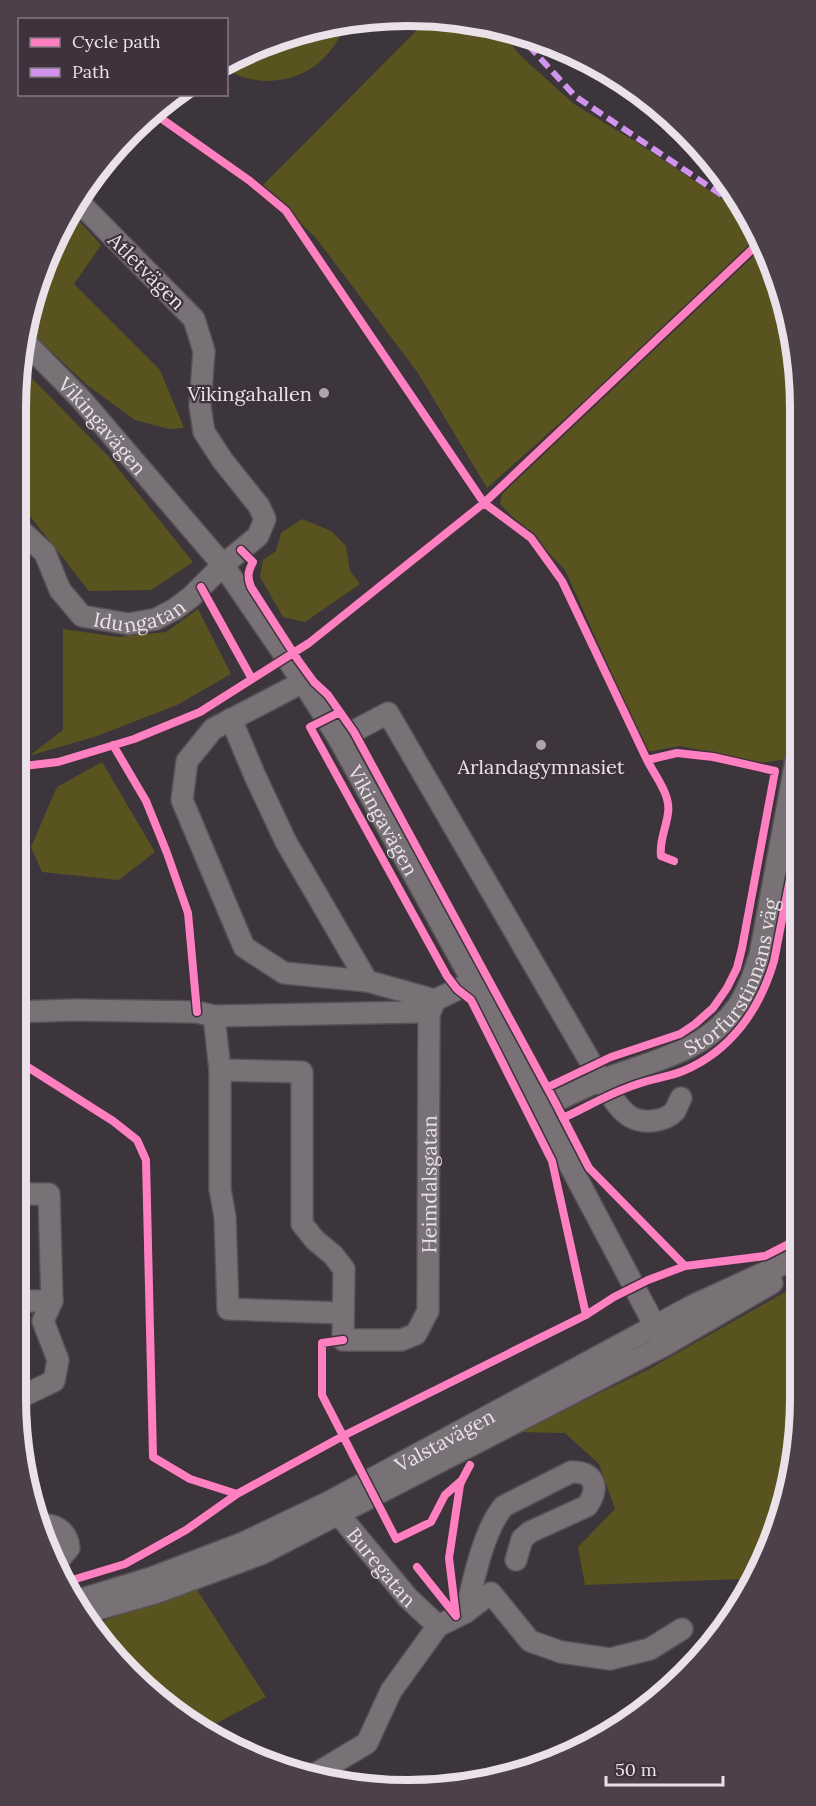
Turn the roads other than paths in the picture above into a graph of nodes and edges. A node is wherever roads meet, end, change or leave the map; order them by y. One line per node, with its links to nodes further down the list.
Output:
1 (83, 206): 4 (street, Atletvägen)
2 (31, 348): 4 (street, Vikingavägen)
3 (26, 535): 4 (street, Idungatan)
4 (223, 565): 5 (street, Vikingavägen)
5 (303, 682): 6 (street); 7 (street, Vikingavägen)
6 (231, 719): 9 (street); 9 (street)
7 (339, 739): 10 (street, Vikingavägen); 15 (street)
8 (790, 793): 15 (street, Storfurstinnans väg)
9 (367, 981): 11 (street)
10 (472, 982): 11 (street); 17 (street, Vikingavägen)
11 (435, 1000): 13 (street); 23 (street, Heimdalsgatan)
12 (26, 1012): 13 (street)
13 (214, 1016): 14 (street)
14 (220, 1070): 23 (street); 23 (street)
15 (601, 1080): 16 (street); 17 (street, Storfurstinnans väg)
16 (681, 1098)
17 (539, 1109): 24 (street, Vikingavägen)
18 (26, 1194): 22 (street)
19 (790, 1261): 24 (street, Valstavägen)
20 (790, 1271): 24 (street, Valstavägen)
21 (26, 1301): 22 (street)
22 (52, 1301): 25 (street)
23 (343, 1313)
24 (660, 1336): 26 (street, Valstavägen)
25 (26, 1394)
26 (334, 1508): 30 (street, Valstavägen); 31 (street, Valstavägen); 33 (street, Buregatan)
27 (48, 1526): 28 (street)
28 (61, 1557)
29 (516, 1560): 32 (street)
30 (83, 1599)
31 (90, 1611)
32 (466, 1612): 33 (street); 34 (street)
33 (438, 1626): 35 (street)
34 (682, 1629)
35 (322, 1770)

